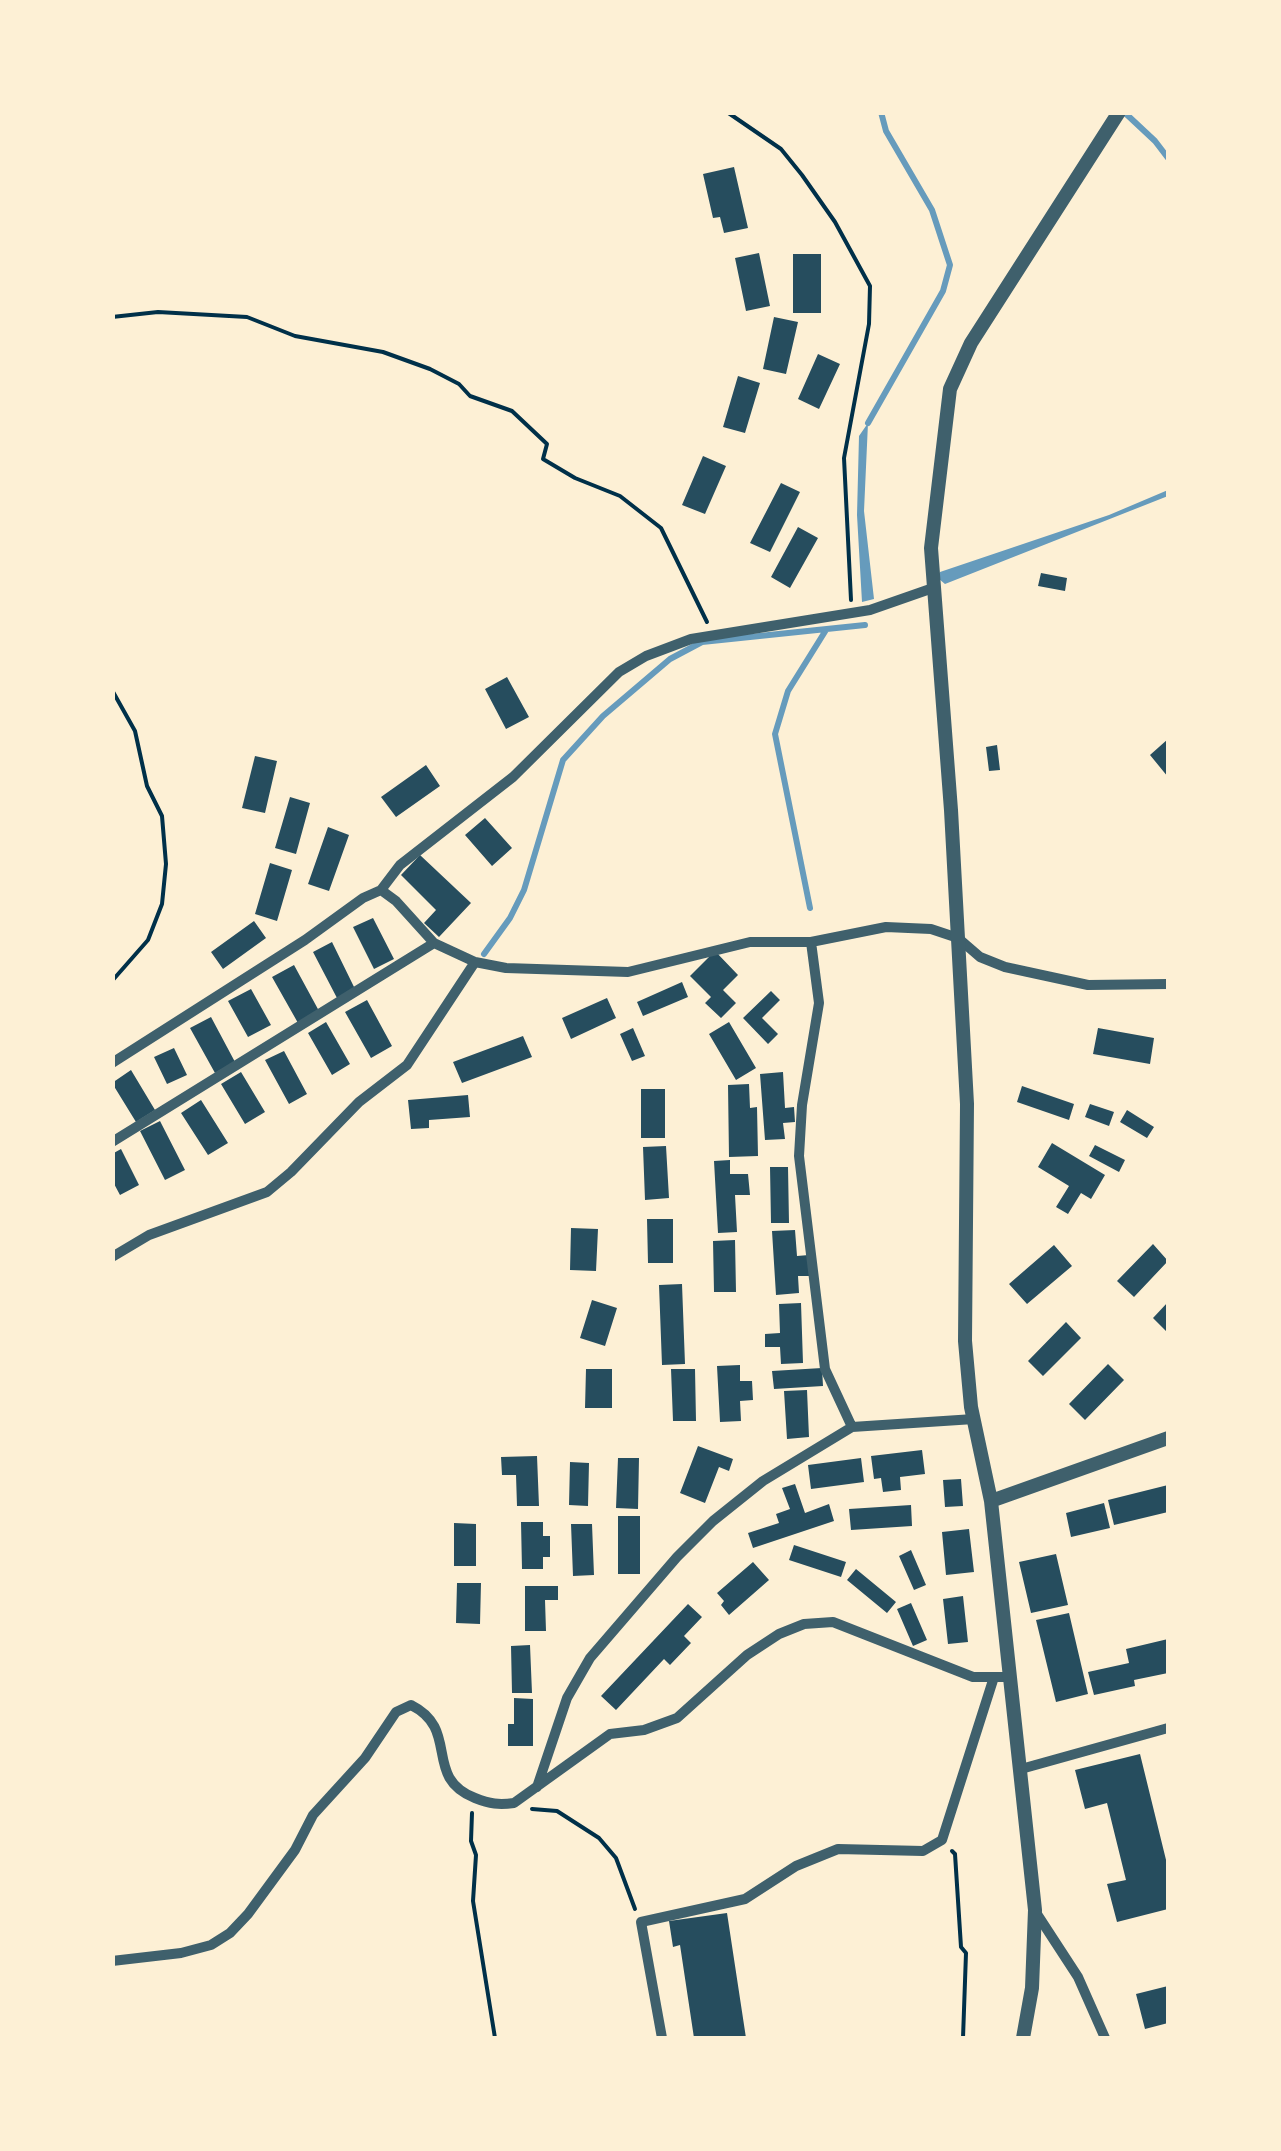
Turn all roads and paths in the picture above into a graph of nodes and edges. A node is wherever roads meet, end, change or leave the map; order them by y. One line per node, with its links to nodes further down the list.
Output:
1 (727, 112): 5 (path)
2 (1120, 112): 4 (street)
3 (112, 317): 6 (path)
4 (933, 588): 5 (street); 9 (street)
5 (852, 613): 6 (street)
6 (714, 634): 8 (street)
7 (112, 690): 13 (path)
8 (380, 890): 11 (street); 15 (street)
9 (958, 938): 10 (street); 14 (street); 18 (street)
10 (810, 942): 12 (street); 19 (street)
11 (434, 943): 12 (street); 16 (street)
12 (475, 962): 17 (street)
13 (112, 981)
14 (1168, 984)
15 (112, 1063)
16 (112, 1142)
17 (112, 1258)
18 (974, 1419): 19 (street); 21 (street)
19 (852, 1427): 26 (street)
20 (1168, 1438): 21 (street)
21 (991, 1501): 23 (street)
22 (994, 1677): 23 (street); 26 (street); 29 (street)
23 (1011, 1677): 25 (street)
24 (1168, 1728): 25 (street)
25 (1021, 1770): 30 (street)
26 (537, 1788): 28 (street)
27 (476, 1798): 28 (street); 32 (street); 33 (path)
28 (514, 1803): 31 (path)
29 (942, 1840): 31 (street); 35 (path)
30 (1035, 1910): 36 (street); 37 (street)
31 (641, 1922): 34 (street)
32 (112, 1961)
33 (495, 2038)
34 (662, 2038)
35 (963, 2038)
36 (1023, 2038)
37 (1105, 2038)

